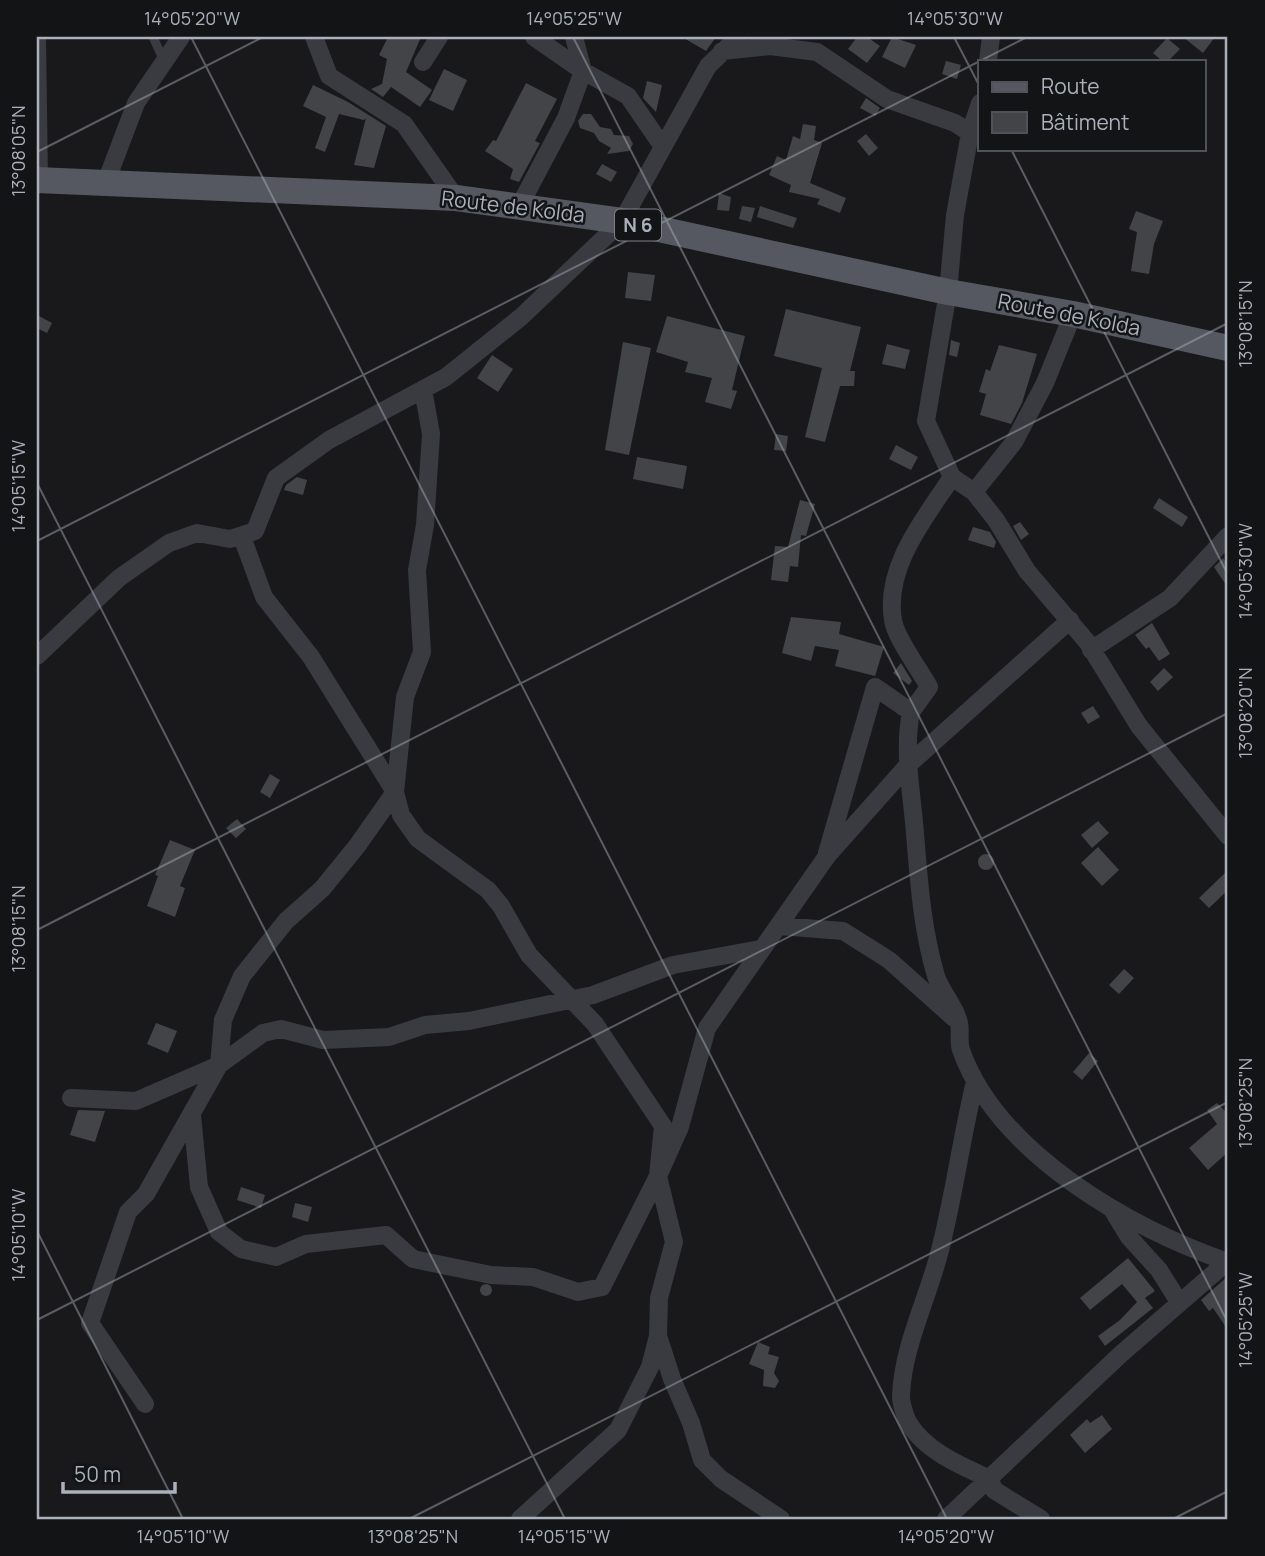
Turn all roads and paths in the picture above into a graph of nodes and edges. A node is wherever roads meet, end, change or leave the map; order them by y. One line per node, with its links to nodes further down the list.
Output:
1 (37, 37): 18 (street)
2 (153, 37): 12 (lane)
3 (181, 37): 12 (street)
4 (314, 37): 20 (street)
5 (439, 37): 13 (street)
6 (534, 37): 14 (street)
7 (574, 37): 14 (street)
8 (738, 37): 10 (street)
9 (991, 37): 11 (street)
10 (722, 51): 16 (street); 17 (street)
11 (988, 60)
12 (164, 61): 19 (street)
13 (424, 62)
14 (583, 71): 17 (street); 21 (street)
15 (978, 109): 16 (street)
16 (970, 133): 23 (street)
17 (663, 147): 22 (street)
18 (37, 168): 19 (main road, Route de Kolda / N 6)
19 (106, 182): 20 (main road, Route de Kolda / N 6)
20 (456, 198): 21 (main road, Route de Kolda / N 6)
21 (520, 205): 22 (main road, Route de Kolda / N 6)
22 (622, 222): 23 (main road, Route de Kolda / N 6); 26 (street)
23 (948, 292): 24 (main road, Route de Kolda / N 6); 27 (street)
24 (1073, 314): 25 (main road, Route de Kolda / N 6); 28 (street)
25 (1228, 348)
26 (423, 389): 30 (street); 36 (street)
27 (952, 477): 28 (street); 34 (street)
28 (974, 492): 31 (street)
29 (1228, 536): 32 (street)
30 (242, 537): 33 (street); 36 (street)
31 (1070, 620): 32 (street); 35 (street)
32 (1091, 650): 37 (street)
33 (37, 656)
34 (911, 712): 35 (street); 38 (street)
35 (908, 765): 38 (street); 42 (street)
36 (395, 792): 41 (street); 43 (street)
37 (1228, 836)
38 (827, 856): 39 (street)
39 (780, 926): 40 (street); 42 (street)
40 (760, 949): 41 (street); 47 (street)
41 (573, 998): 43 (street); 47 (street)
42 (959, 1022): 44 (street)
43 (219, 1065): 45 (street); 46 (street)
44 (975, 1082): 48 (street); 53 (street)
45 (71, 1098)
46 (192, 1115): 47 (street); 52 (street)
47 (658, 1177): 51 (street)
48 (1112, 1209): 49 (street); 50 (street)
49 (1228, 1262): 50 (street)
50 (1179, 1302): 53 (street)
51 (658, 1335): 54 (street); 55 (street)
52 (145, 1404)
53 (990, 1479): 56 (street); 57 (street)
54 (520, 1519)
55 (781, 1519)
56 (946, 1519)
57 (1041, 1519)

